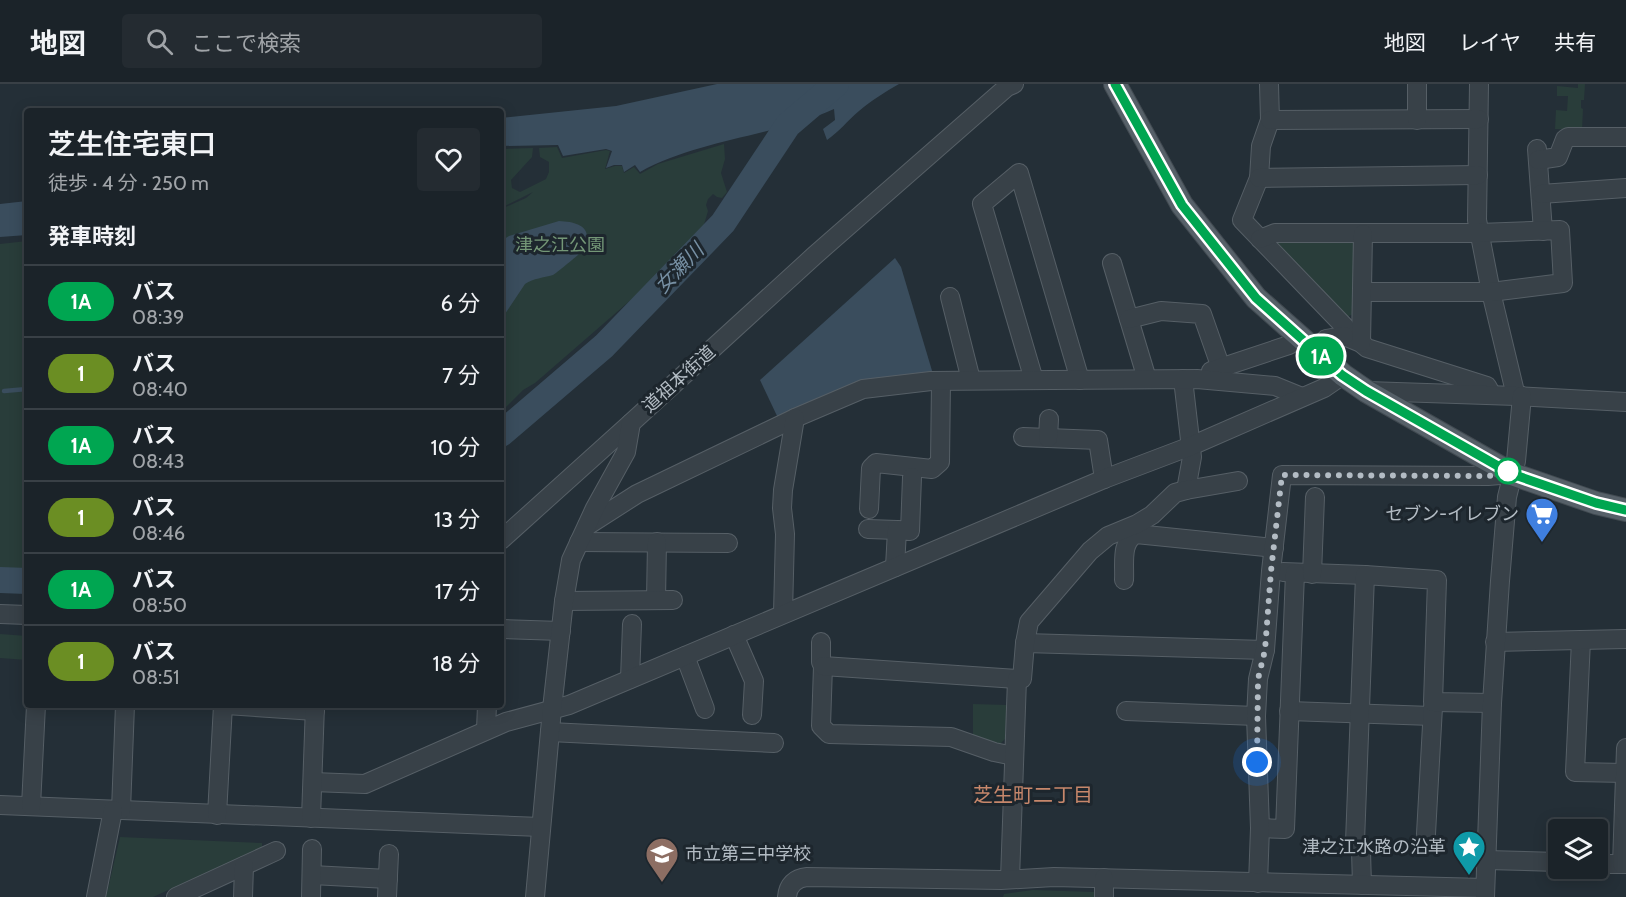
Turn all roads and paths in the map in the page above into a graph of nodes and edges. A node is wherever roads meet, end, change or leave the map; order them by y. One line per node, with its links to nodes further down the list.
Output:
1 (1014, 84): 42 (street, 道祖本街道)
2 (1115, 84): 28 (main road)
3 (1269, 84): 7 (street)
4 (1418, 84): 8 (street)
5 (1479, 84): 6 (street)
6 (1479, 119): 8 (street); 12 (street)
7 (1270, 120): 8 (street); 13 (street)
8 (1417, 120)
9 (1626, 125): 10 (street)
10 (1626, 137): 11 (street); 15 (street)
11 (1626, 143)
12 (1478, 175): 13 (street); 17 (street)
13 (1259, 178): 19 (street)
14 (1626, 188): 15 (street)
15 (1541, 194): 16 (street)
16 (1543, 231): 17 (street); 22 (street)
17 (1479, 233): 18 (street); 22 (street)
18 (1363, 234): 19 (street); 21 (street)
19 (1260, 238): 25 (street)
20 (1112, 263): 24 (street)
21 (1363, 292): 22 (street); 25 (street)
22 (1491, 292): 37 (street)
23 (950, 297): 31 (street)
24 (1129, 319): 27 (street); 29 (street)
25 (1344, 340): 36 (street)
26 (1289, 345): 27 (street)
27 (1221, 368): 30 (street)
28 (1342, 375): 35 (main road); 38 (street)
29 (1147, 379): 30 (street); 33 (street)
30 (1190, 379): 38 (street); 45 (street)
31 (971, 380): 32 (street); 34 (street)
32 (1034, 380): 33 (street); 33 (street)
33 (1080, 380)
34 (941, 381): 40 (street); 52 (street)
35 (1366, 391): 36 (street); 46 (main road)
36 (1492, 395): 37 (street)
37 (1519, 396): 39 (street); 46 (street)
38 (1302, 398): 45 (street)
39 (1626, 402)
40 (795, 418): 56 (street); 67 (street)
41 (1049, 419): 44 (street)
42 (631, 423): 56 (street, 道祖本街道); 57 (street)
43 (1023, 437): 44 (street)
44 (1048, 438): 48 (street)
45 (1191, 446): 48 (street); 50 (street)
46 (1512, 474): 53 (main road); 60 (street); 77 (street)
47 (912, 477): 55 (street)
48 (1104, 479): 61 (street)
49 (1238, 481): 50 (street)
50 (1186, 490): 78 (street)
51 (1316, 497): 64 (street)
52 (869, 508)
53 (1626, 510)
54 (868, 529): 55 (street)
55 (897, 530): 61 (street)
56 (583, 534): 58 (street); 66 (street, 道祖本街道)
57 (504, 537)
58 (657, 542): 59 (street); 66 (street)
59 (728, 543)
60 (1274, 548): 62 (street); 63 (street)
61 (895, 567): 67 (street)
62 (1119, 568)
63 (1271, 571): 64 (street); 79 (street)
64 (1303, 573): 65 (street); 94 (street)
65 (1365, 575): 92 (street); 95 (street)
66 (564, 601): 72 (street, 道祖本街道)
67 (783, 613): 73 (street)
68 (0, 614): 69 (street)
69 (24, 615)
70 (632, 624): 82 (street)
71 (504, 629): 72 (street)
72 (561, 631): 90 (street, 道祖本街道)
73 (734, 634): 80 (street); 96 (street)
74 (1626, 639): 75 (street)
75 (1581, 640): 77 (street); 103 (street)
76 (821, 642): 81 (street)
77 (1495, 642): 84 (street)
78 (1025, 643): 79 (street); 83 (street)
79 (1265, 650): 97 (street)
80 (685, 656): 82 (street); 91 (street)
81 (823, 666): 83 (street); 102 (street)
82 (630, 679): 90 (street)
83 (1017, 679): 102 (street)
84 (1492, 703): 92 (street); 116 (street)
85 (36, 708): 106 (street)
86 (125, 708): 107 (street)
87 (224, 708): 108 (street)
88 (315, 708): 104 (street)
89 (487, 708): 98 (street)
90 (552, 709): 98 (street); 99 (street, 道祖本街道)
91 (705, 709)
92 (1432, 709): 95 (street); 112 (street)
93 (1126, 711): 97 (street)
94 (1289, 711): 95 (street); 111 (street)
95 (1360, 713): 126 (street)
96 (752, 715)
97 (1257, 716): 111 (street)
98 (486, 730): 104 (street)
99 (550, 732): 100 (street); 110 (street, 道祖本街道)
100 (774, 743)
101 (1626, 748): 103 (street)
102 (1014, 756): 125 (street)
103 (1625, 773): 119 (street)
104 (313, 782): 109 (street)
105 (0, 805): 106 (street)
106 (31, 806): 107 (street)
107 (117, 810): 108 (street); 128 (street)
108 (217, 815): 109 (street)
109 (311, 818): 110 (street)
110 (541, 827): 133 (street, 道祖本街道)
111 (1260, 828): 124 (street)
112 (1426, 834)
113 (312, 849): 121 (street)
114 (276, 851): 120 (street)
115 (388, 854): 123 (street)
116 (1487, 861): 117 (street); 127 (street)
117 (1548, 862)
118 (1608, 864): 119 (street)
119 (1624, 864)
120 (244, 866): 129 (street); 130 (street)
121 (312, 875): 123 (street); 131 (street)
122 (1104, 878): 124 (street); 125 (street); 135 (street)
123 (388, 879): 132 (street)
124 (1258, 883): 126 (street)
125 (1002, 885): 134 (street)
126 (1362, 885): 127 (street)
127 (1485, 893)
128 (96, 897)
129 (176, 897)
130 (243, 897)
131 (311, 897)
132 (387, 897)
133 (535, 897)
134 (787, 897)
135 (1104, 897)

